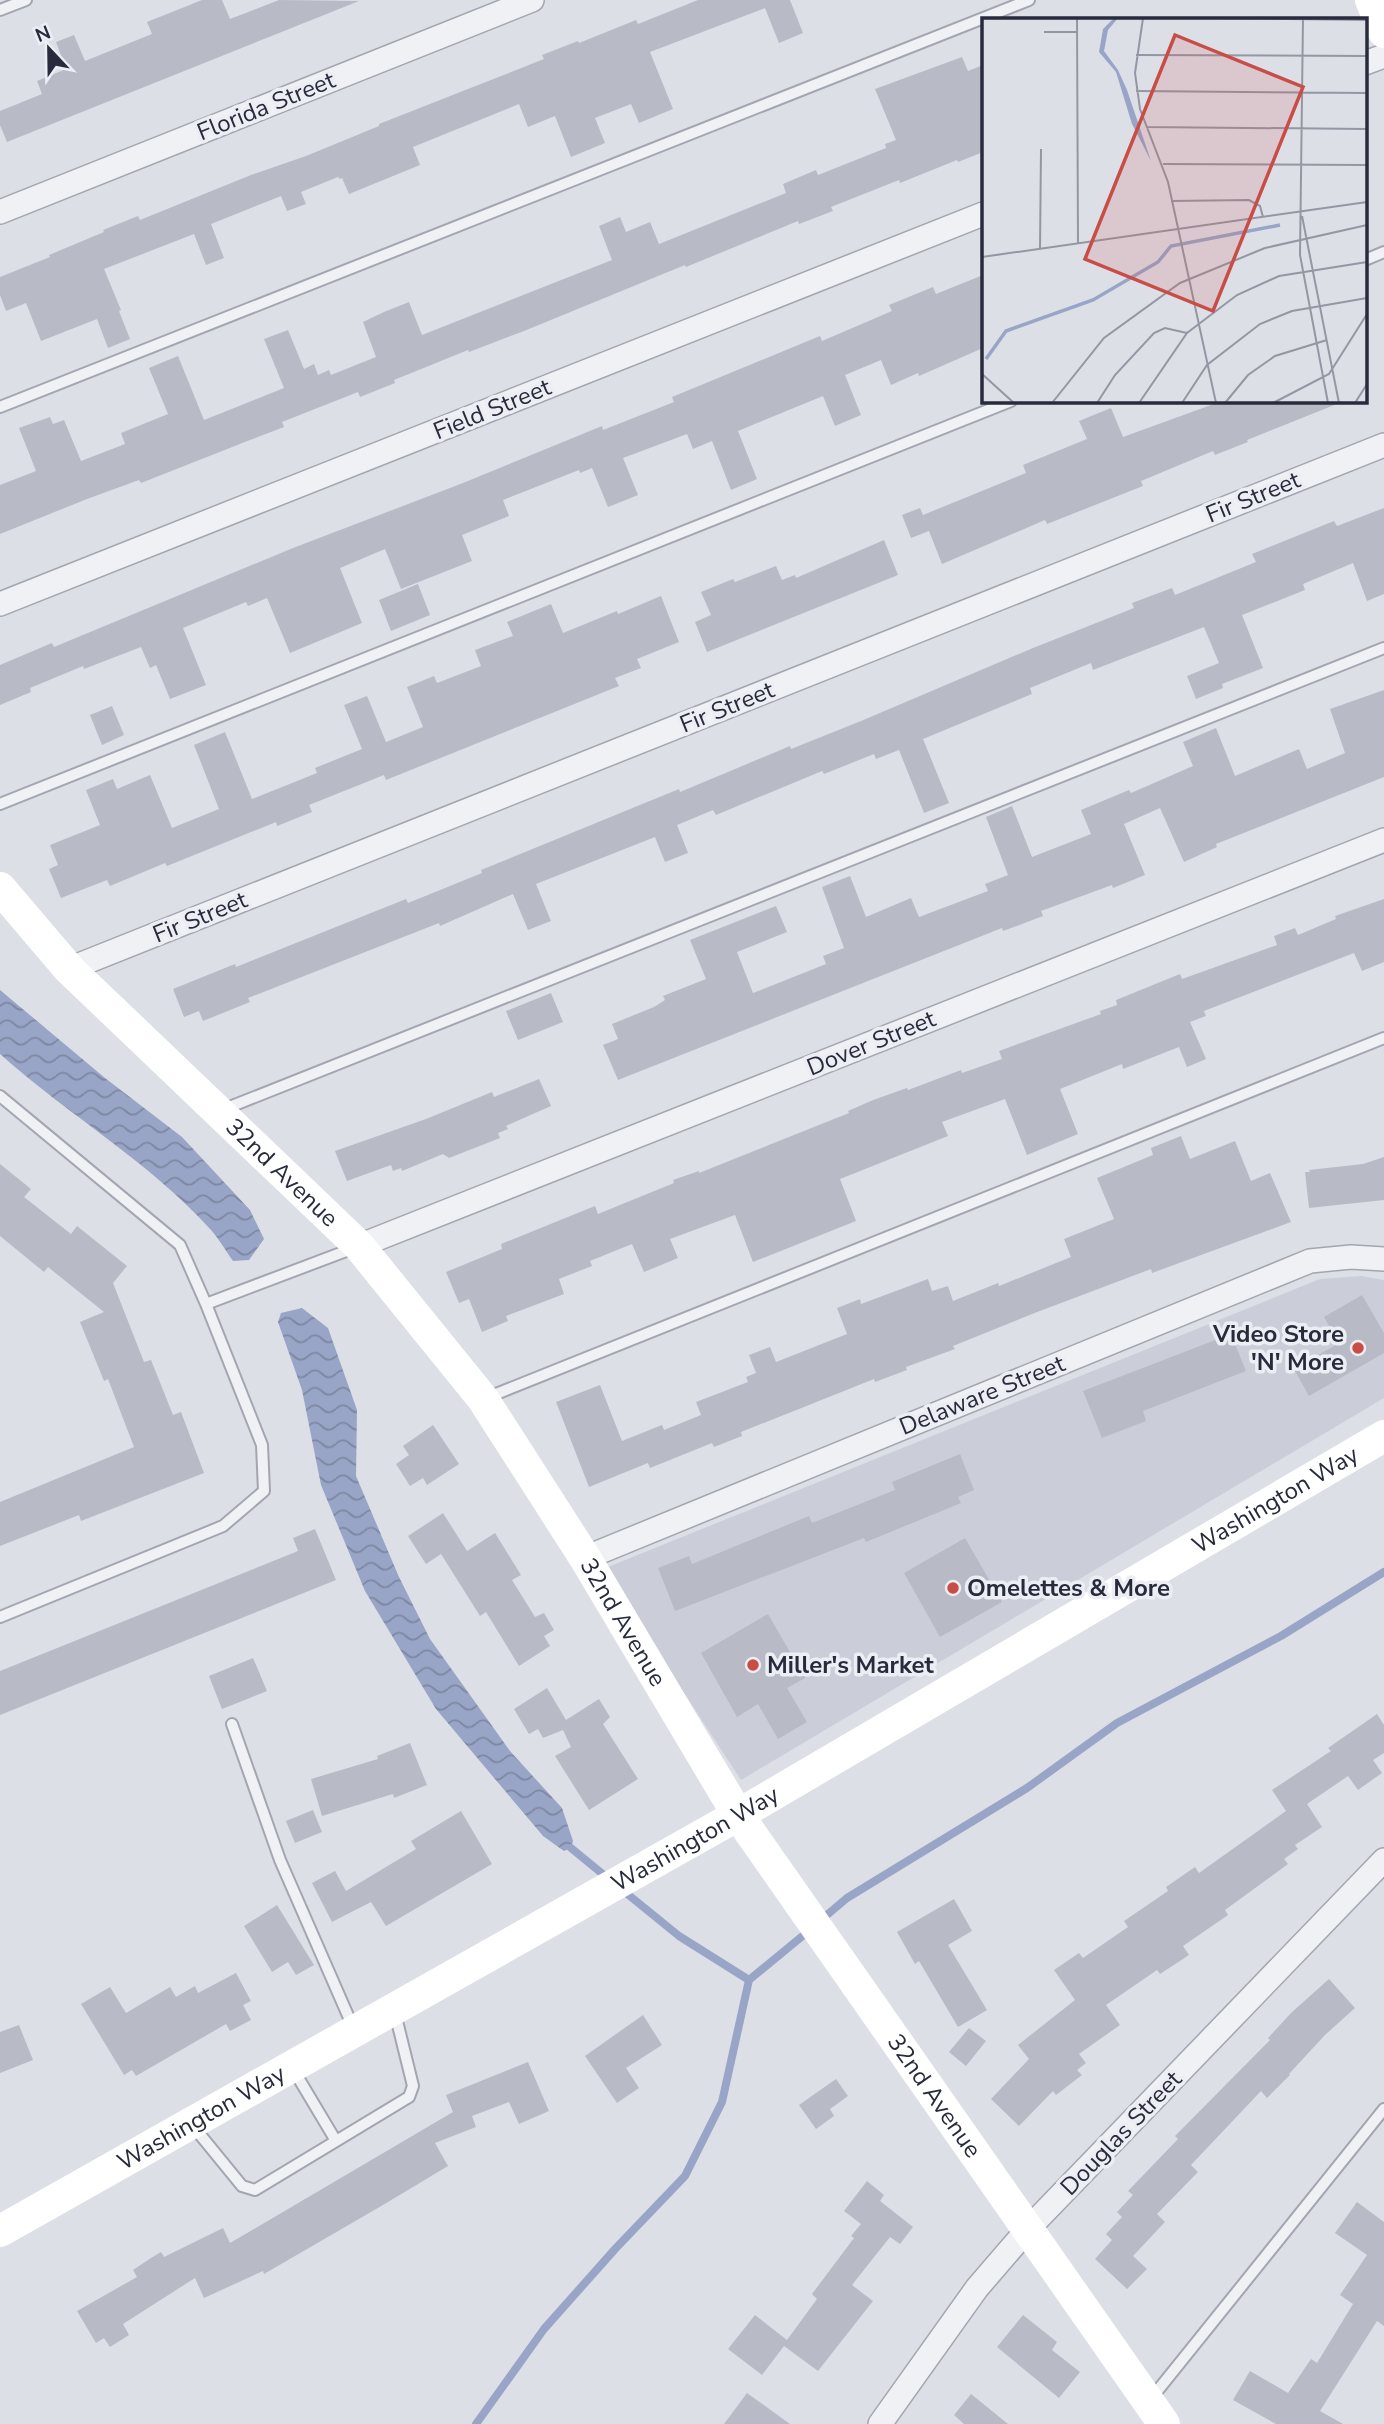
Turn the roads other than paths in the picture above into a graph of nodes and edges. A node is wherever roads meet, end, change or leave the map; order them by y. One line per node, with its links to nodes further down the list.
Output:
1 (26, 0): 5 (lane)
2 (532, 0): 11 (street, Florida Street)
3 (1029, 0): 6 (lane)
4 (1371, 0): 8 (street)
5 (0, 10)
6 (983, 18)
7 (982, 19): 16 (lane)
8 (1384, 33)
9 (1384, 56): 10 (street)
10 (1366, 63)
11 (0, 212)
12 (982, 214): 18 (street, Field Street)
13 (1384, 252): 14 (lane)
14 (1366, 260)
15 (1008, 402): 20 (lane)
16 (0, 407)
17 (1384, 445): 23 (street, Fir Street)
18 (0, 604)
19 (1384, 648): 26 (lane)
20 (0, 804)
21 (1384, 840): 27 (street, Dover Street)
22 (0, 888): 23 (street, 32nd Avenue)
23 (69, 969): 26 (street, 32nd Avenue)
24 (1384, 1038): 30 (lane)
25 (0, 1096): 29 (lane)
26 (219, 1111): 27 (street, 32nd Avenue)
27 (359, 1246): 29 (lane); 30 (street, 32nd Avenue)
28 (1384, 1259): 32 (street, Delaware Street)
29 (206, 1304): 33 (lane)
30 (483, 1399): 32 (street, 32nd Avenue)
31 (1384, 1436): 35 (street, Washington Way)
32 (585, 1558): 35 (street, 32nd Avenue)
33 (0, 1617)
34 (232, 1724): 38 (lane)
35 (738, 1815): 37 (street, Washington Way); 43 (street, 32nd Avenue)
36 (1384, 1860): 43 (street, Douglas Street)
37 (394, 2009): 38 (street, Washington Way); 42 (lane)
38 (355, 2031): 39 (street, Washington Way)
39 (292, 2067): 41 (street, Washington Way); 42 (lane)
40 (1384, 2109): 45 (lane)
41 (191, 2123): 42 (lane); 44 (street, Washington Way)
42 (336, 2141)
43 (1027, 2230): 45 (street, 32nd Avenue); 46 (street, Douglas Street)
44 (0, 2231)
45 (1156, 2413)
46 (880, 2424)

